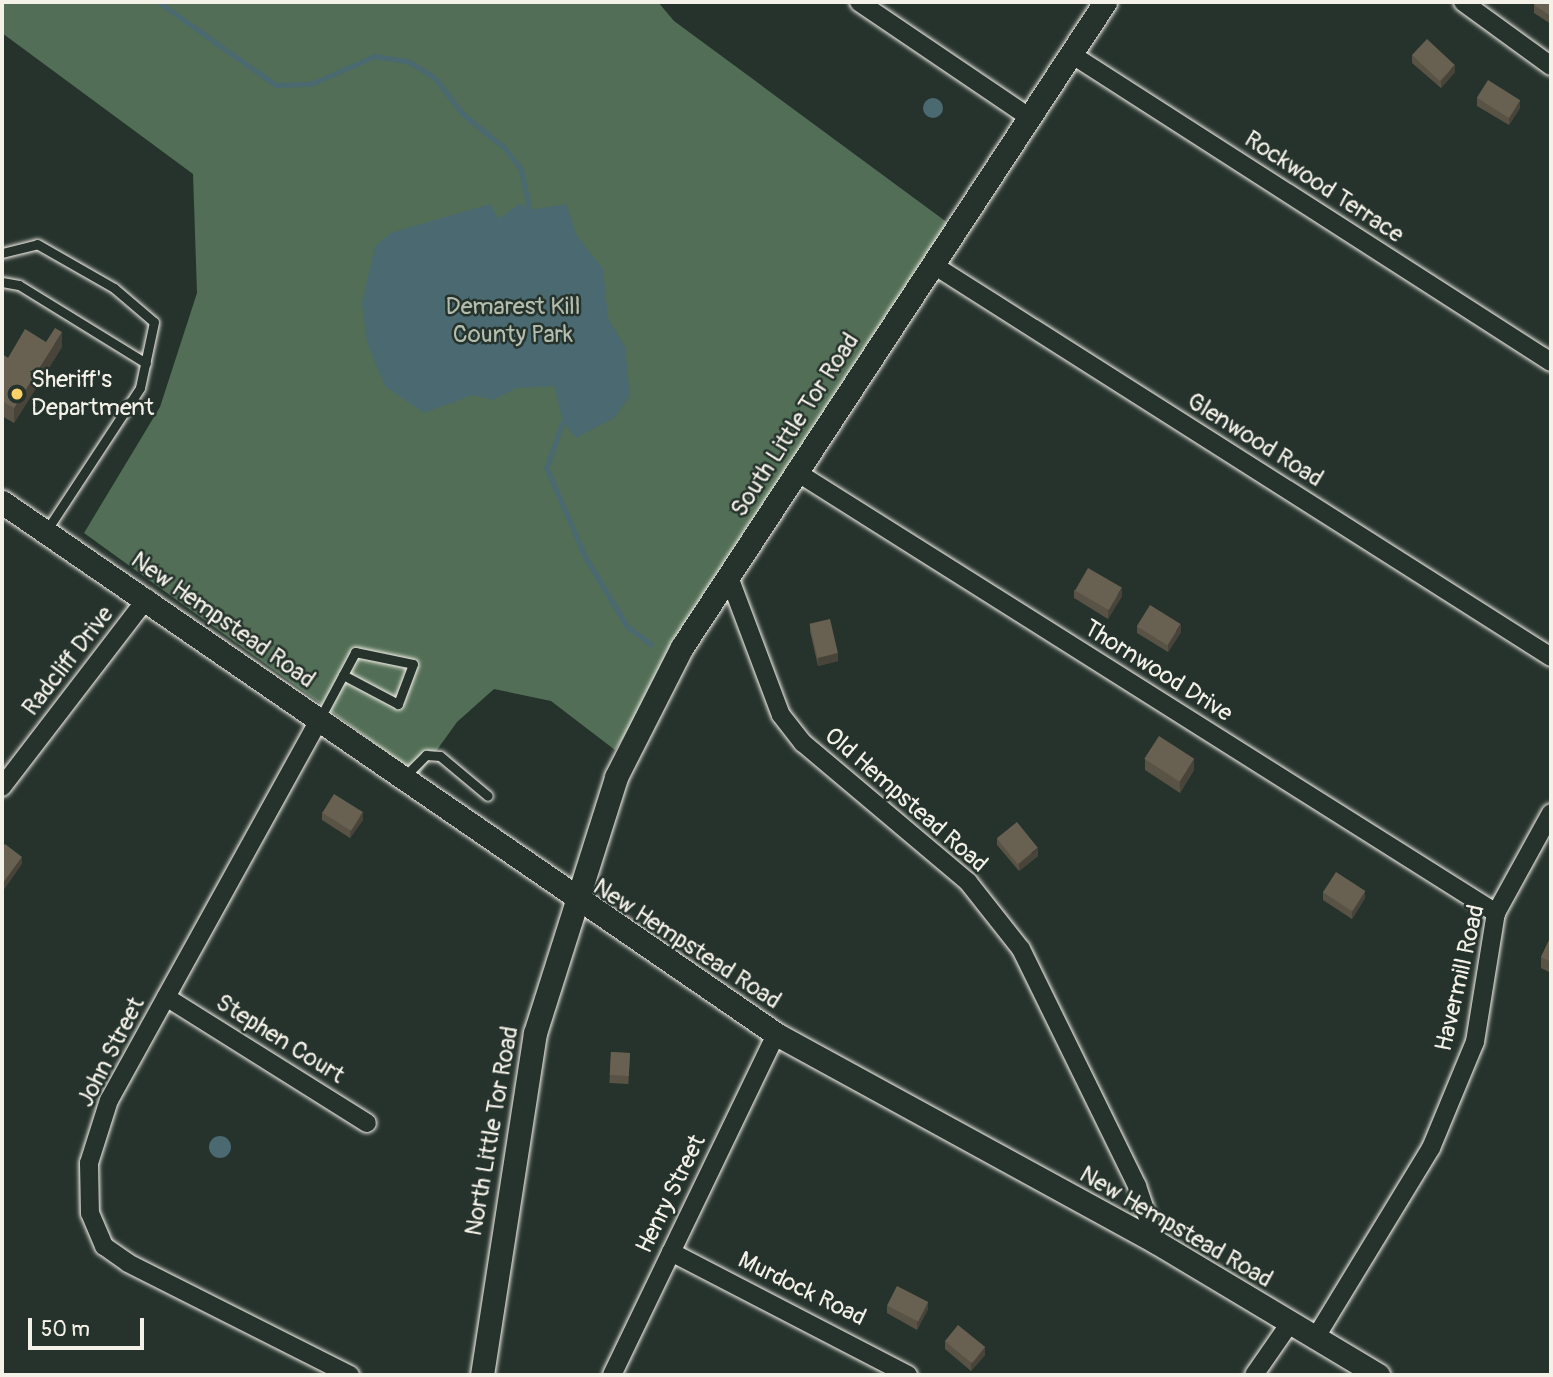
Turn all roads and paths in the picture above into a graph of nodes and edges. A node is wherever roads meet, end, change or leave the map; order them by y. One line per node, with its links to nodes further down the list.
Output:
1 (859, 2): 6 (street)
2 (1105, 2): 4 (street, South Little Tor Road)
3 (1463, 2): 5 (street)
4 (1071, 54): 6 (street, South Little Tor Road); 10 (street, Rockwood Terrace)
5 (1551, 66)
6 (1029, 117): 8 (street, South Little Tor Road)
7 (2, 253): 11 (lane)
8 (932, 264): 12 (street, South Little Tor Road); 17 (street, Glenwood Road)
9 (2, 282): 11 (lane)
10 (1551, 362)
11 (146, 363): 14 (lane)
12 (795, 471): 15 (street, South Little Tor Road); 25 (street, Thornwood Drive)
13 (2, 502): 14 (street, New Hempstead Road)
14 (46, 531): 16 (street, New Hempstead Road)
15 (729, 577): 24 (street, South Little Tor Road); 29 (street, Old Hempstead Road)
16 (147, 598): 19 (street, New Hempstead Road); 21 (street, Radcliff Drive)
17 (1551, 657)
18 (343, 675): 18 (lane); 19 (lane)
19 (319, 720): 20 (street, New Hempstead Road); 26 (street, John Street)
20 (402, 779): 22 (lane); 24 (street, New Hempstead Road)
21 (2, 787)
22 (488, 796)
23 (1551, 813): 25 (street, Havermill Road)
24 (572, 900): 27 (street, New Hempstead Road); 34 (street, North Little Tor Road)
25 (1496, 913): 32 (street, Havermill Road)
26 (166, 997): 28 (street, Stephen Court); 33 (street, John Street)
27 (776, 1034): 29 (street, New Hempstead Road); 30 (street, Henry Street)
28 (367, 1123)
29 (1156, 1242): 31 (street, New Hempstead Road)
30 (671, 1252): 35 (street, Henry Street); 36 (street, Murdock Road)
31 (1290, 1323): 32 (street, New Hempstead Road); 37 (street)
32 (1316, 1337): 38 (street, New Hempstead Road)
33 (350, 1375)
34 (482, 1375)
35 (612, 1375)
36 (908, 1375)
37 (1254, 1375)
38 (1378, 1375)

